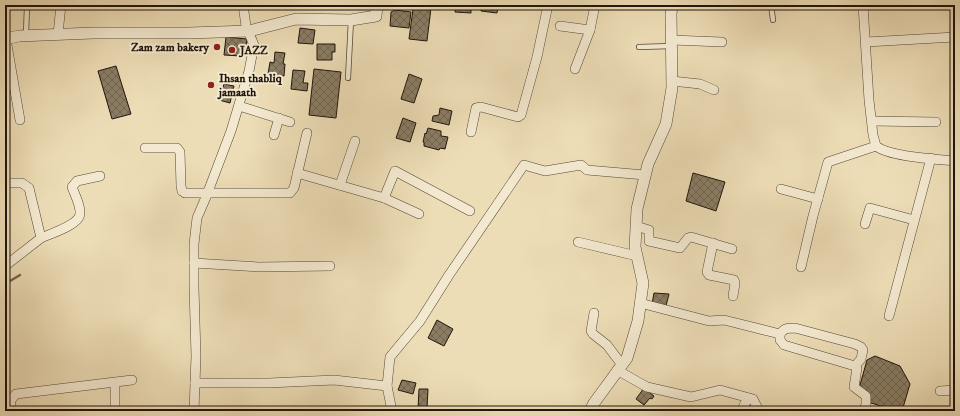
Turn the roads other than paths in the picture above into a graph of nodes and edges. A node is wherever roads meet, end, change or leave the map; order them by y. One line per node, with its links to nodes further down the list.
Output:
1 (27, 5): 16 (lane)
2 (62, 5): 15 (street)
3 (242, 5): 14 (street)
4 (377, 5): 10 (street)
5 (548, 5): 33 (street)
6 (595, 5): 13 (street)
7 (672, 5): 21 (street)
8 (771, 5): 11 (lane)
9 (863, 5): 20 (street)
10 (351, 20): 14 (street); 24 (lane)
11 (773, 20)
12 (560, 26): 13 (street)
13 (590, 30): 23 (street)
14 (248, 31): 15 (street); 27 (street)
15 (58, 34): 16 (street)
16 (26, 35): 18 (street)
17 (955, 37): 20 (street)
18 (5, 39): 29 (street)
19 (722, 42): 21 (street)
20 (866, 42): 30 (street)
21 (672, 43): 22 (lane); 25 (street)
22 (639, 47)
23 (575, 69)
24 (348, 78)
25 (672, 81): 26 (street); 42 (street)
26 (714, 90)
27 (239, 106): 28 (street); 47 (street)
28 (279, 118): 31 (street); 35 (street)
29 (20, 120)
30 (872, 121): 32 (street); 37 (street)
31 (290, 122)
32 (936, 122)
33 (471, 132)
34 (307, 133): 41 (street)
35 (274, 135)
36 (355, 141): 45 (street)
37 (876, 146): 39 (street); 49 (street)
38 (145, 148): 47 (street)
39 (931, 158): 40 (street); 52 (street)
40 (955, 161)
41 (297, 173): 45 (street); 47 (street)
42 (645, 175): 54 (street); 74 (street)
43 (100, 176): 55 (street)
44 (5, 183): 55 (street)
45 (340, 185): 48 (street)
46 (782, 189): 49 (street)
47 (208, 192): 60 (street)
48 (384, 198): 50 (street); 51 (street)
49 (818, 199): 63 (street)
50 (470, 211)
51 (419, 214)
52 (914, 220): 53 (street); 67 (street)
53 (865, 224)
54 (636, 226): 57 (street); 59 (street)
55 (41, 238): 61 (street)
56 (578, 242): 59 (street)
57 (713, 243): 58 (street); 64 (street)
58 (732, 249)
59 (637, 256): 65 (street)
60 (194, 263): 62 (street); 73 (street)
61 (5, 266)
62 (330, 266)
63 (801, 267)
64 (733, 296)
65 (640, 303): 68 (street); 70 (street)
66 (594, 313): 70 (street)
67 (889, 316)
68 (780, 334): 69 (street); 69 (street)
69 (855, 366): 85 (street)
70 (619, 367): 77 (street); 82 (street)
71 (132, 380): 72 (street)
72 (115, 383): 78 (street); 79 (street)
73 (195, 383): 74 (street); 80 (street)
74 (387, 386): 81 (street)
75 (955, 390): 76 (street)
76 (940, 391)
77 (748, 398): 83 (street); 84 (street)
78 (12, 411)
79 (115, 411)
80 (194, 411)
81 (392, 411)
82 (590, 411)
83 (742, 411)
84 (759, 411)
85 (864, 411)

